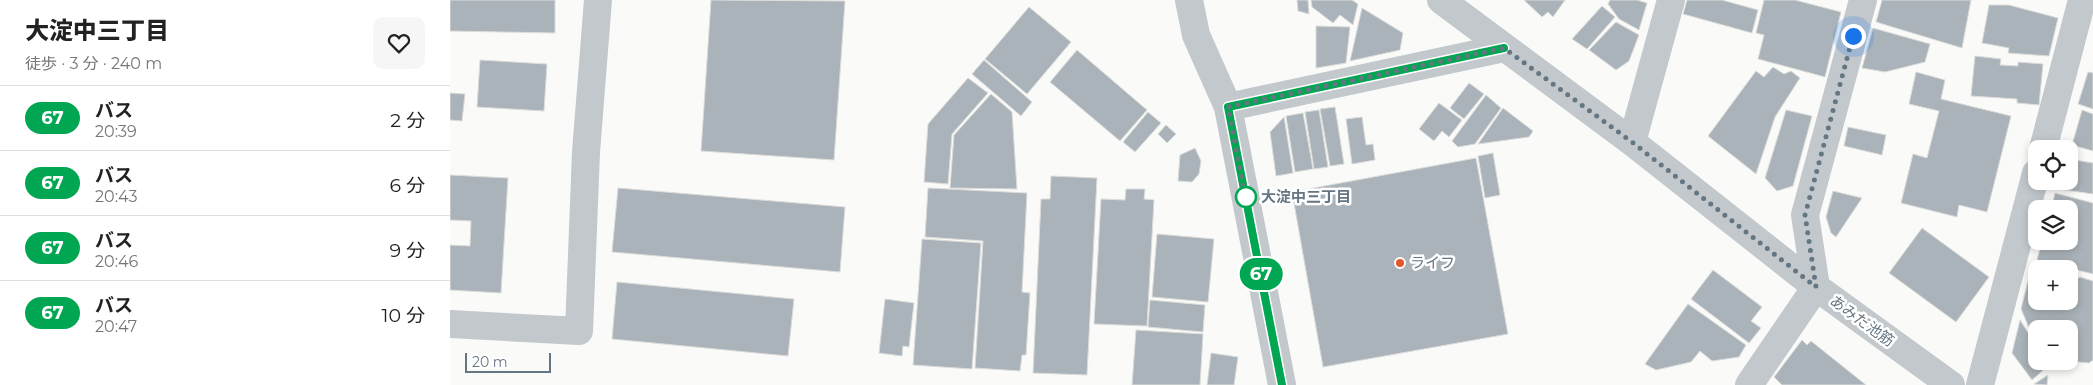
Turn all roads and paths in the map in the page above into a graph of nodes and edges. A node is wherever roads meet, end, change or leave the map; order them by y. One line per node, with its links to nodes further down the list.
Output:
1 (598, 0): 14 (street)
2 (1189, 0): 9 (street)
3 (1441, 0): 7 (street, あみだ池筋)
4 (1671, 0): 11 (street)
5 (1863, 0): 13 (street)
6 (2082, 0): 10 (street)
7 (1469, 9): 8 (street, あみだ池筋)
8 (1504, 48): 9 (street); 11 (street, あみだ池筋)
9 (1228, 107): 16 (street)
10 (2045, 140)
11 (1632, 142): 13 (street, あみだ池筋)
12 (2032, 190): 18 (street)
13 (1816, 287): 15 (street, あみだ池筋); 17 (street)
14 (450, 324)
15 (1943, 382)
16 (1282, 385)
17 (1749, 385)
18 (1980, 385)

